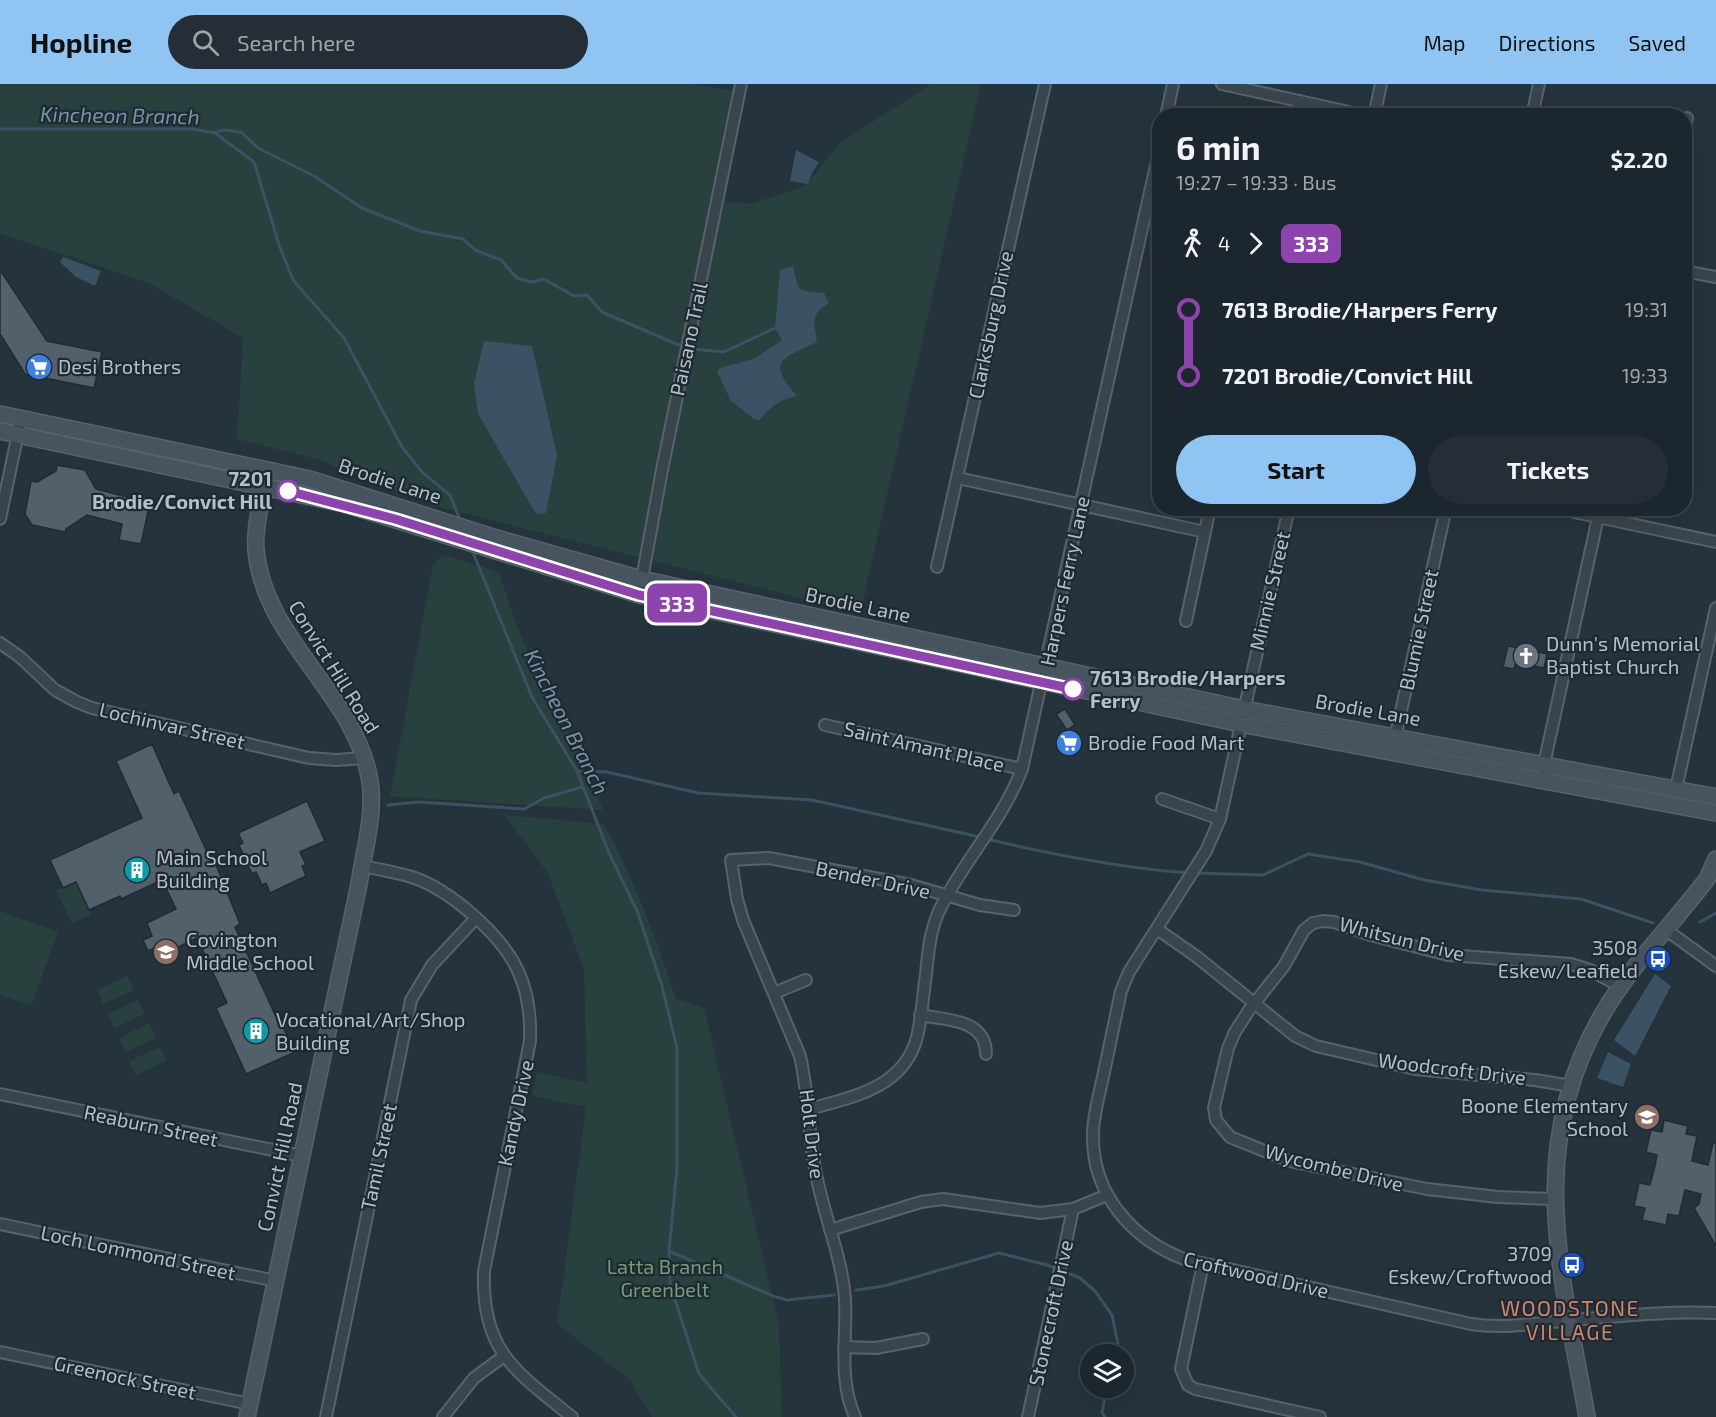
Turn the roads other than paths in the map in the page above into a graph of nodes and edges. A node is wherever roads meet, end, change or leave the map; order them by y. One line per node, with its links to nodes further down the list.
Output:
1 (741, 84): 34 (street, Paisano Trail)
2 (1045, 84): 21 (street, Clarksburg Drive)
3 (1173, 84): 8 (street)
4 (1222, 84): 7 (street)
5 (1381, 84): 11 (street)
6 (1539, 84): 12 (street)
7 (1300, 101): 9 (street); 10 (street)
8 (1168, 108)
9 (1299, 108)
10 (1331, 108)
11 (1376, 108)
12 (1534, 108)
13 (1152, 183): 23 (street, Harpers Ferry Lane)
14 (1692, 272): 15 (street)
15 (1716, 277)
16 (0, 414): 17 (main road, Brodie Lane)
17 (21, 419): 19 (street); 20 (main road, Brodie Lane)
18 (0, 431): 19 (main road, Brodie Lane)
19 (18, 435): 22 (main road, Brodie Lane); 29 (street)
20 (268, 469): 22 (main road, Convict Hill Road); 32 (main road, Brodie Lane)
21 (958, 478): 23 (street); 33 (street, Clarksburg Drive)
22 (265, 486): 32 (main road, Brodie Lane); 44 (main road, Convict Hill Road)
23 (1081, 505): 30 (street); 38 (street, Harpers Ferry Lane)
24 (1208, 516): 30 (street)
25 (1287, 516): 40 (street, Minnie Street)
26 (1444, 516): 43 (street, Blumie Street)
27 (1598, 516): 45 (street)
28 (1611, 516): 31 (street)
29 (0, 519)
30 (1205, 532): 36 (street)
31 (1716, 542)
32 (495, 543): 34 (main road, Brodie Lane)
33 (937, 567)
34 (640, 587): 38 (main road, Brodie Lane); 39 (main road, Brodie Lane)
35 (1716, 608): 48 (street)
36 (1186, 621)
37 (0, 643): 44 (street, Lochinvar Street)
38 (1046, 666): 39 (street, Harpers Ferry Lane); 40 (main road, Brodie Lane)
39 (1042, 683): 41 (main road, Brodie Lane); 46 (street, Harpers Ferry Lane)
40 (1244, 709): 41 (street, Minnie Street); 43 (main road, Brodie Lane)
41 (1241, 724): 43 (main road, Brodie Lane); 52 (street, Croftwood Drive)
42 (825, 726): 46 (street, Saint Amant Place)
43 (1394, 744): 45 (main road, Brodie Lane); 47 (main road, Brodie Lane)
44 (364, 758): 55 (main road, Convict Hill Road)
45 (1544, 764): 47 (street); 48 (main road, Brodie Lane)
46 (1022, 769): 56 (street, Harpers Ferry Lane)
47 (1542, 780): 51 (main road, Brodie Lane)
48 (1676, 789): 49 (main road, Brodie Lane)
49 (1716, 797)
50 (1162, 799): 52 (street)
51 (1716, 813)
52 (1220, 819): 60 (street, Croftwood Drive)
53 (1716, 859): 59 (main road)
54 (731, 860): 56 (street, Bender Drive); 64 (street, Holt Drive)
55 (362, 866): 58 (street, Kandy Drive); 71 (main road, Convict Hill Road)
56 (948, 897): 57 (street, Bender Drive); 66 (street, Harpers Ferry Lane)
57 (1014, 910)
58 (476, 918): 84 (street, Kandy Drive); 86 (street, Tamil Street)
59 (1665, 928): 61 (street); 63 (main road)
60 (1157, 929): 65 (street, Woodcroft Drive); 72 (street, Croftwood Drive)
61 (1716, 966)
62 (806, 980): 64 (street)
63 (1620, 986): 65 (street, Whitsun Drive); 68 (main road)
64 (774, 993): 70 (street, Holt Drive)
65 (1255, 1002): 68 (street, Woodcroft Drive); 73 (street, Wycombe Drive)
66 (920, 1015): 67 (street); 70 (street, Harpers Ferry Lane)
67 (986, 1054)
68 (1570, 1086): 73 (main road)
69 (0, 1094): 71 (street, Reaburn Street)
70 (809, 1108): 76 (street, Holt Drive)
71 (302, 1156): 78 (main road, Convict Hill Road)
72 (1107, 1195): 74 (street); 77 (street, Croftwood Drive)
73 (1554, 1199): 80 (main road)
74 (1073, 1209): 76 (street); 90 (street, Stonecroft Drive)
75 (0, 1224): 78 (street, Loch Lommond Street)
76 (830, 1230): 82 (street, Holt Drive)
77 (1203, 1264): 80 (street, Croftwood Drive); 91 (street)
78 (276, 1281): 85 (main road, Convict Hill Road)
79 (1716, 1313): 80 (street, Croftwood Drive)
80 (1570, 1320): 92 (main road)
81 (923, 1340): 82 (street)
82 (844, 1347): 89 (street, Holt Drive)
83 (0, 1352): 85 (street, Greenock Street)
84 (504, 1356): 87 (street); 88 (street, Kandy Drive)
85 (249, 1411)
86 (326, 1417)
87 (443, 1417)
88 (573, 1417)
89 (855, 1417)
90 (1028, 1417)
91 (1320, 1417)
92 (1587, 1417)

